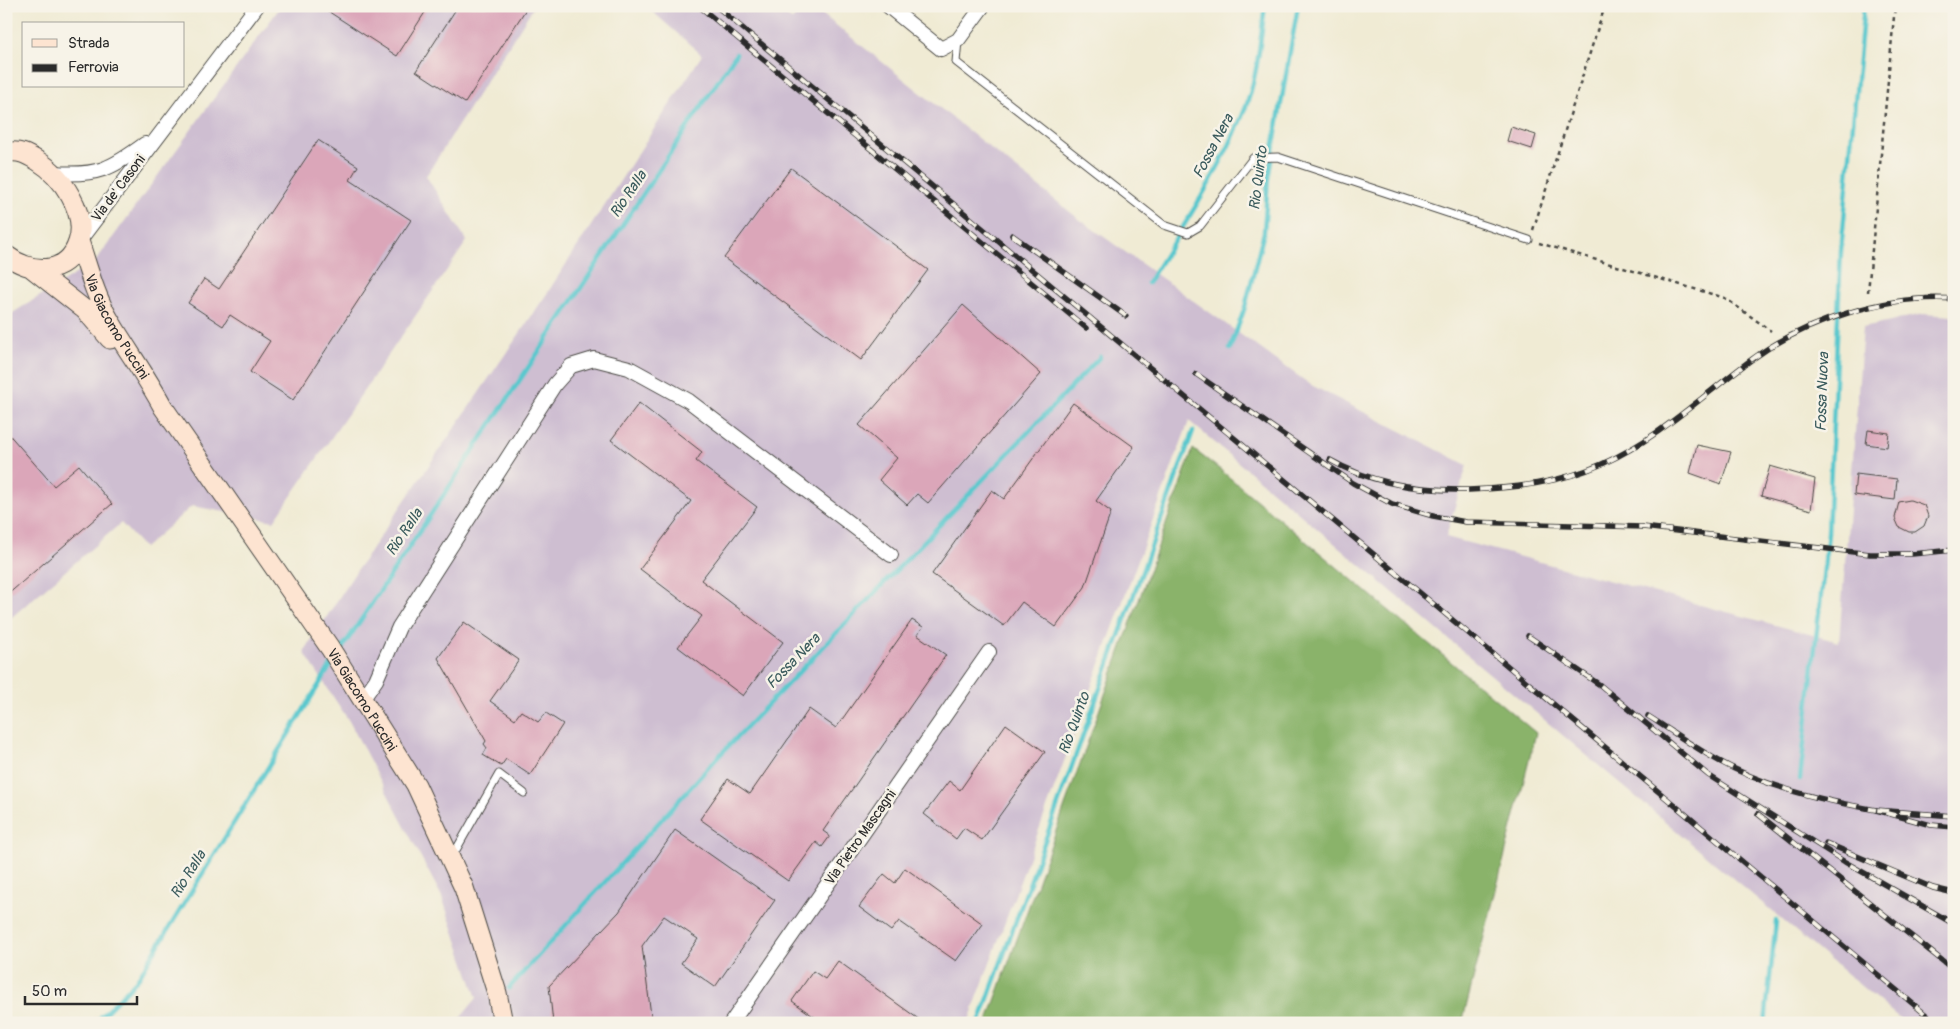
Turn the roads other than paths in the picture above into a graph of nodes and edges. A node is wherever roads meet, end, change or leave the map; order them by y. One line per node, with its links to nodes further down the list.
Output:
1 (258, 6): 5 (street, Via de' Casoni)
2 (888, 6): 4 (street)
3 (983, 6): 4 (street)
4 (958, 40): 8 (lane)
5 (158, 135): 7 (street, Via de' Casoni); 9 (street, Via de' Casoni)
6 (10, 149): 7 (main road, Via Giacomo Puccini)
7 (55, 173): 9 (main road, Via Giacomo Puccini)
8 (1529, 240)
9 (79, 241): 11 (main road); 12 (main road, Via Giacomo Puccini)
10 (6, 255): 11 (main road, Via Giacomo Puccini)
11 (21, 268): 12 (main road, Via Giacomo Puccini)
12 (163, 407): 15 (main road, Via Giacomo Puccini)
13 (891, 555): 15 (street)
14 (988, 652): 19 (street, Via Pietro Mascagni)
15 (362, 700): 17 (main road, Via Giacomo Puccini)
16 (524, 793): 17 (lane)
17 (450, 859): 18 (main road, Via Giacomo Puccini)
18 (503, 1023)
19 (731, 1023)

